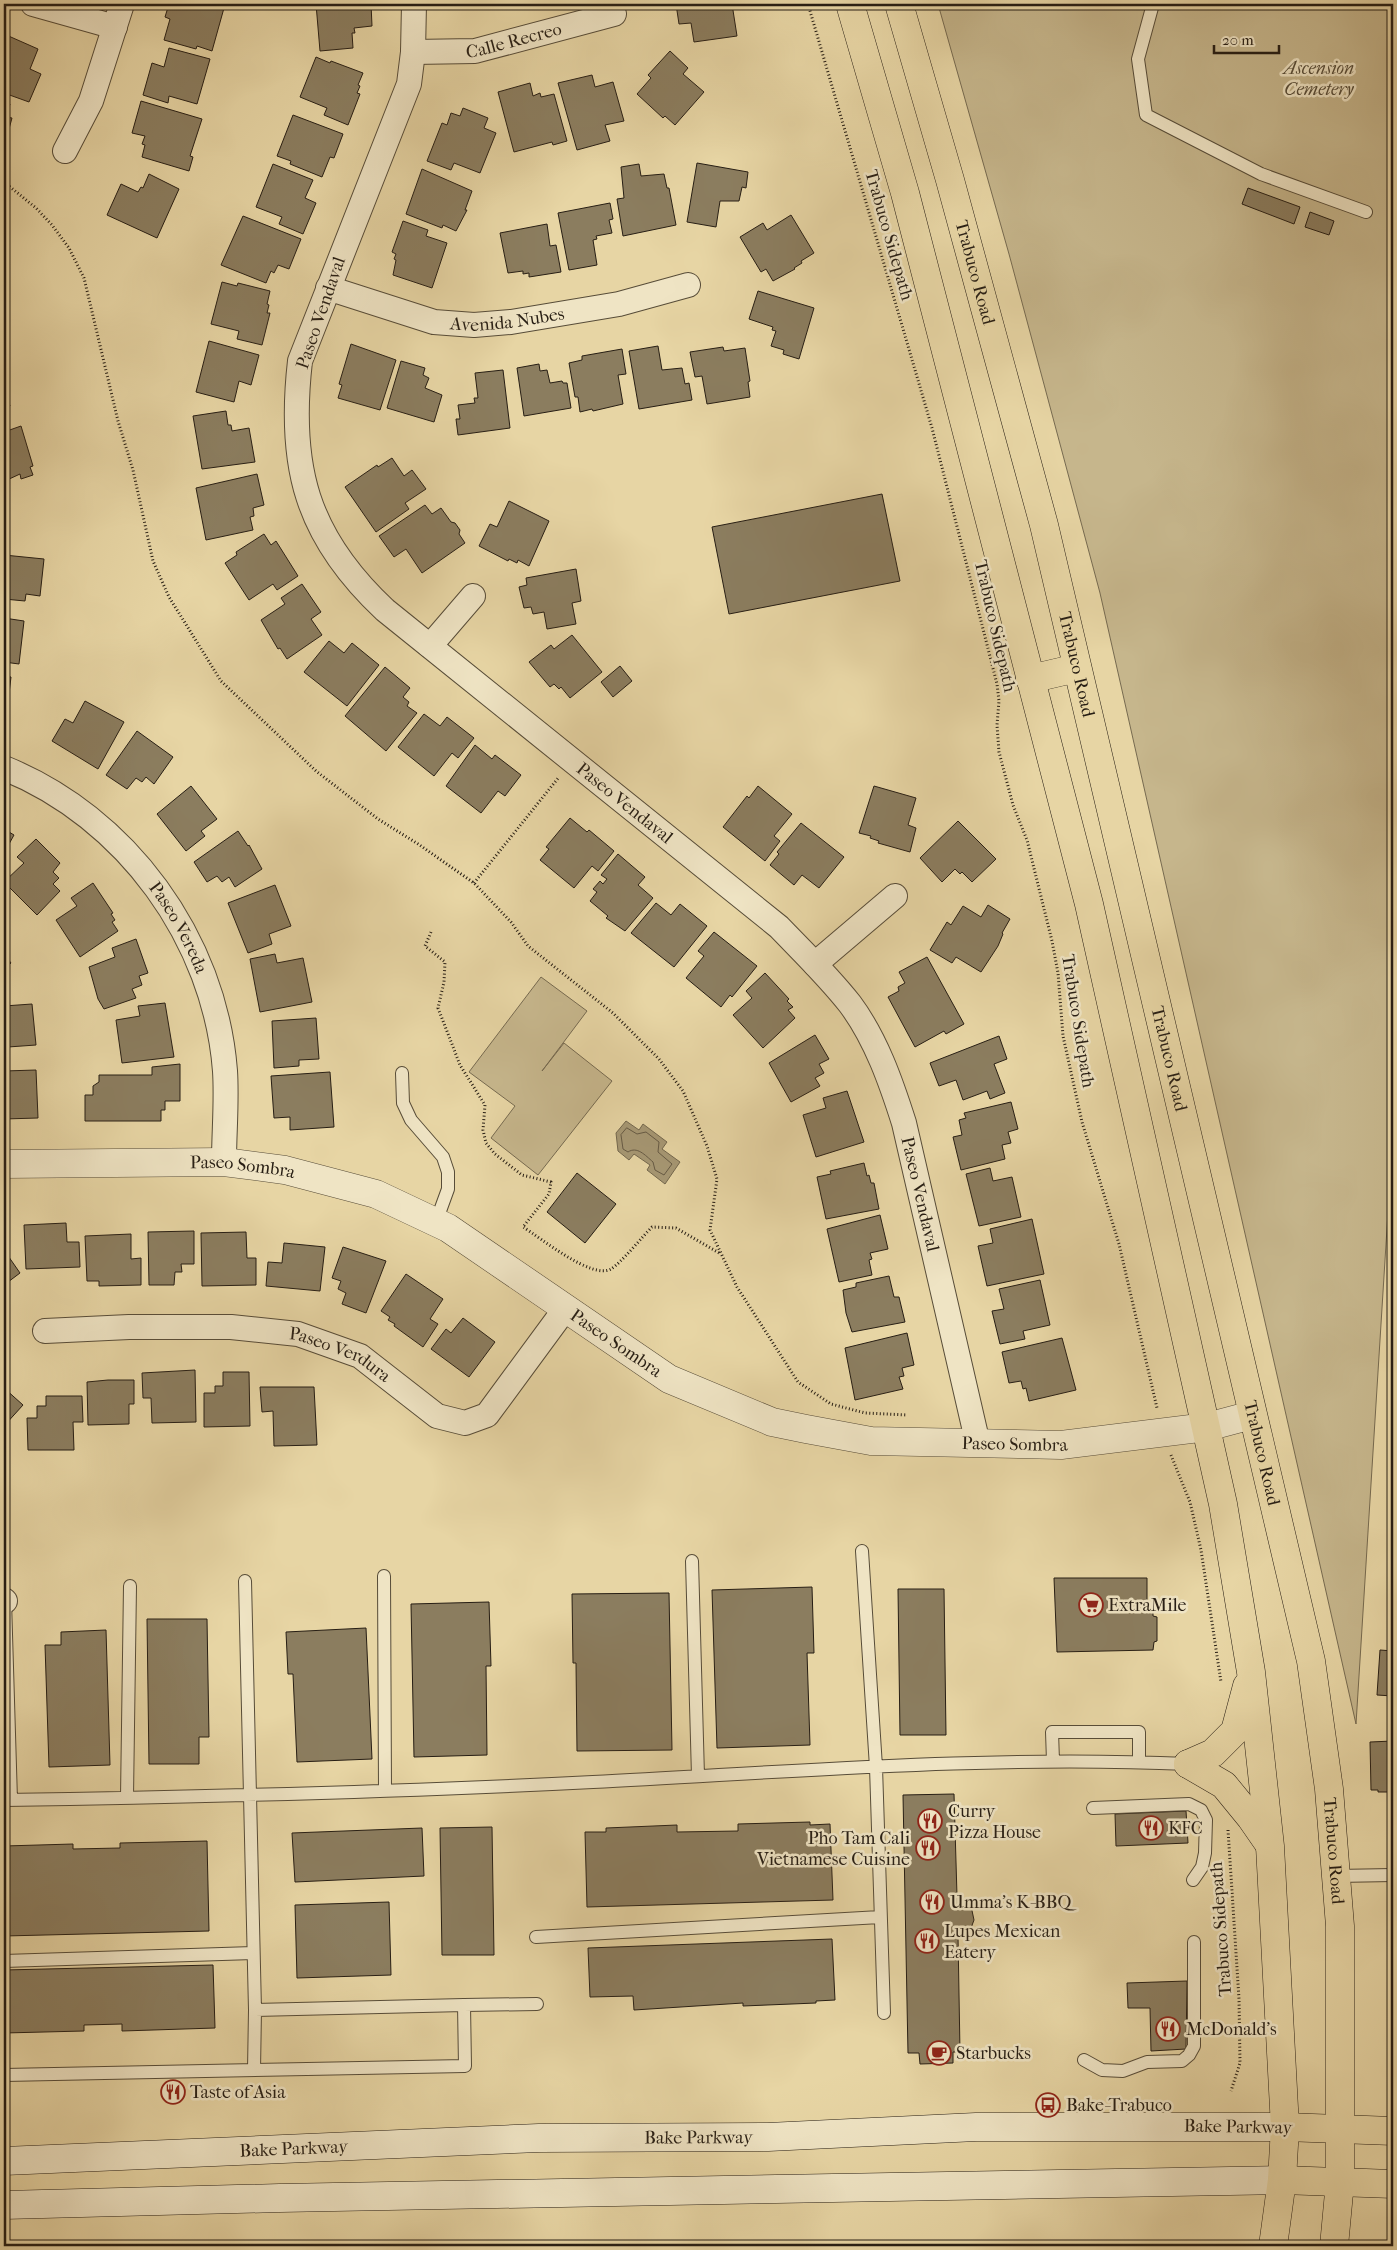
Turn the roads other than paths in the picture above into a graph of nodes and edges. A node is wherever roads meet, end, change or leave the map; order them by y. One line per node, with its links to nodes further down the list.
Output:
1 (33, 4): 8 (street)
2 (122, 4): 8 (street)
3 (414, 4): 9 (street, Paseo Vendaval)
4 (850, 4): 17 (main road)
5 (899, 4): 16 (main road, Trabuco Road)
6 (1153, 4): 11 (lane)
7 (614, 14): 9 (street, Calle Recreo)
8 (115, 27): 10 (street)
9 (413, 52): 13 (street, Paseo Vendaval)
10 (65, 151)
11 (1366, 212)
12 (688, 285): 13 (street, Avenida Nubes)
13 (328, 288): 15 (street, Paseo Vendaval)
14 (473, 596): 15 (street)
15 (430, 646): 20 (street, Paseo Vendaval)
16 (1077, 668): 17 (main road); 27 (main road, Trabuco Road)
17 (1030, 679): 28 (main road)
18 (4, 768): 22 (street, Paseo Vereda)
19 (895, 896): 20 (street)
20 (815, 964): 29 (street, Paseo Vendaval)
21 (402, 1073): 24 (lane)
22 (224, 1162): 23 (main road, Paseo Sombra); 24 (main road, Paseo Sombra)
23 (4, 1164)
24 (436, 1222): 25 (main road, Paseo Sombra)
25 (564, 1309): 26 (street, Paseo Verdura); 29 (main road, Paseo Sombra)
26 (45, 1330)
27 (1252, 1414): 28 (main road, Paseo Sombra); 49 (main road, Trabuco Road)
28 (1207, 1427): 29 (main road, Paseo Sombra); 36 (main road)
29 (978, 1444)
30 (862, 1551): 40 (lane)
31 (692, 1561): 41 (lane)
32 (384, 1576): 42 (lane)
33 (245, 1581): 43 (lane)
34 (130, 1586): 44 (lane)
35 (4, 1601): 45 (lane)
36 (1251, 1672): 39 (main road); 47 (main road)
37 (1053, 1761): 38 (lane); 38 (lane); 40 (lane)
38 (1139, 1762): 39 (lane)
39 (1188, 1764): 47 (main road)
40 (876, 1767): 41 (lane); 51 (lane)
41 (698, 1776): 42 (lane)
42 (385, 1790): 43 (lane)
43 (250, 1794): 44 (lane); 54 (lane)
44 (127, 1797): 45 (lane)
45 (7, 1800)
46 (1093, 1808): 50 (lane)
47 (1270, 1846): 63 (main road)
48 (1393, 1875): 49 (lane)
49 (1336, 1876): 64 (main road, Trabuco Road)
50 (1193, 1880)
51 (880, 1917): 52 (lane); 59 (lane)
52 (536, 1937)
53 (1194, 1942): 60 (lane)
54 (253, 1953): 55 (lane); 58 (lane)
55 (4, 1962)
56 (536, 2004): 57 (lane)
57 (464, 2005): 58 (lane); 61 (lane)
58 (255, 2010): 61 (lane)
59 (884, 2013)
60 (1084, 2060)
61 (254, 2070): 62 (lane)
62 (4, 2075)
63 (1285, 2127): 64 (main road, Bake Parkway); 66 (main road, Bake Parkway); 67 (main road)
64 (1340, 2130): 65 (main road, Bake Parkway); 68 (main road, Trabuco Road)
65 (1393, 2131)
66 (4, 2161)
67 (1282, 2180): 68 (main road); 70 (main road); 71 (main road)
68 (1340, 2182): 69 (main road); 72 (main road, Trabuco Road)
69 (1393, 2184)
70 (4, 2205)
71 (1273, 2246)
72 (1334, 2246)

